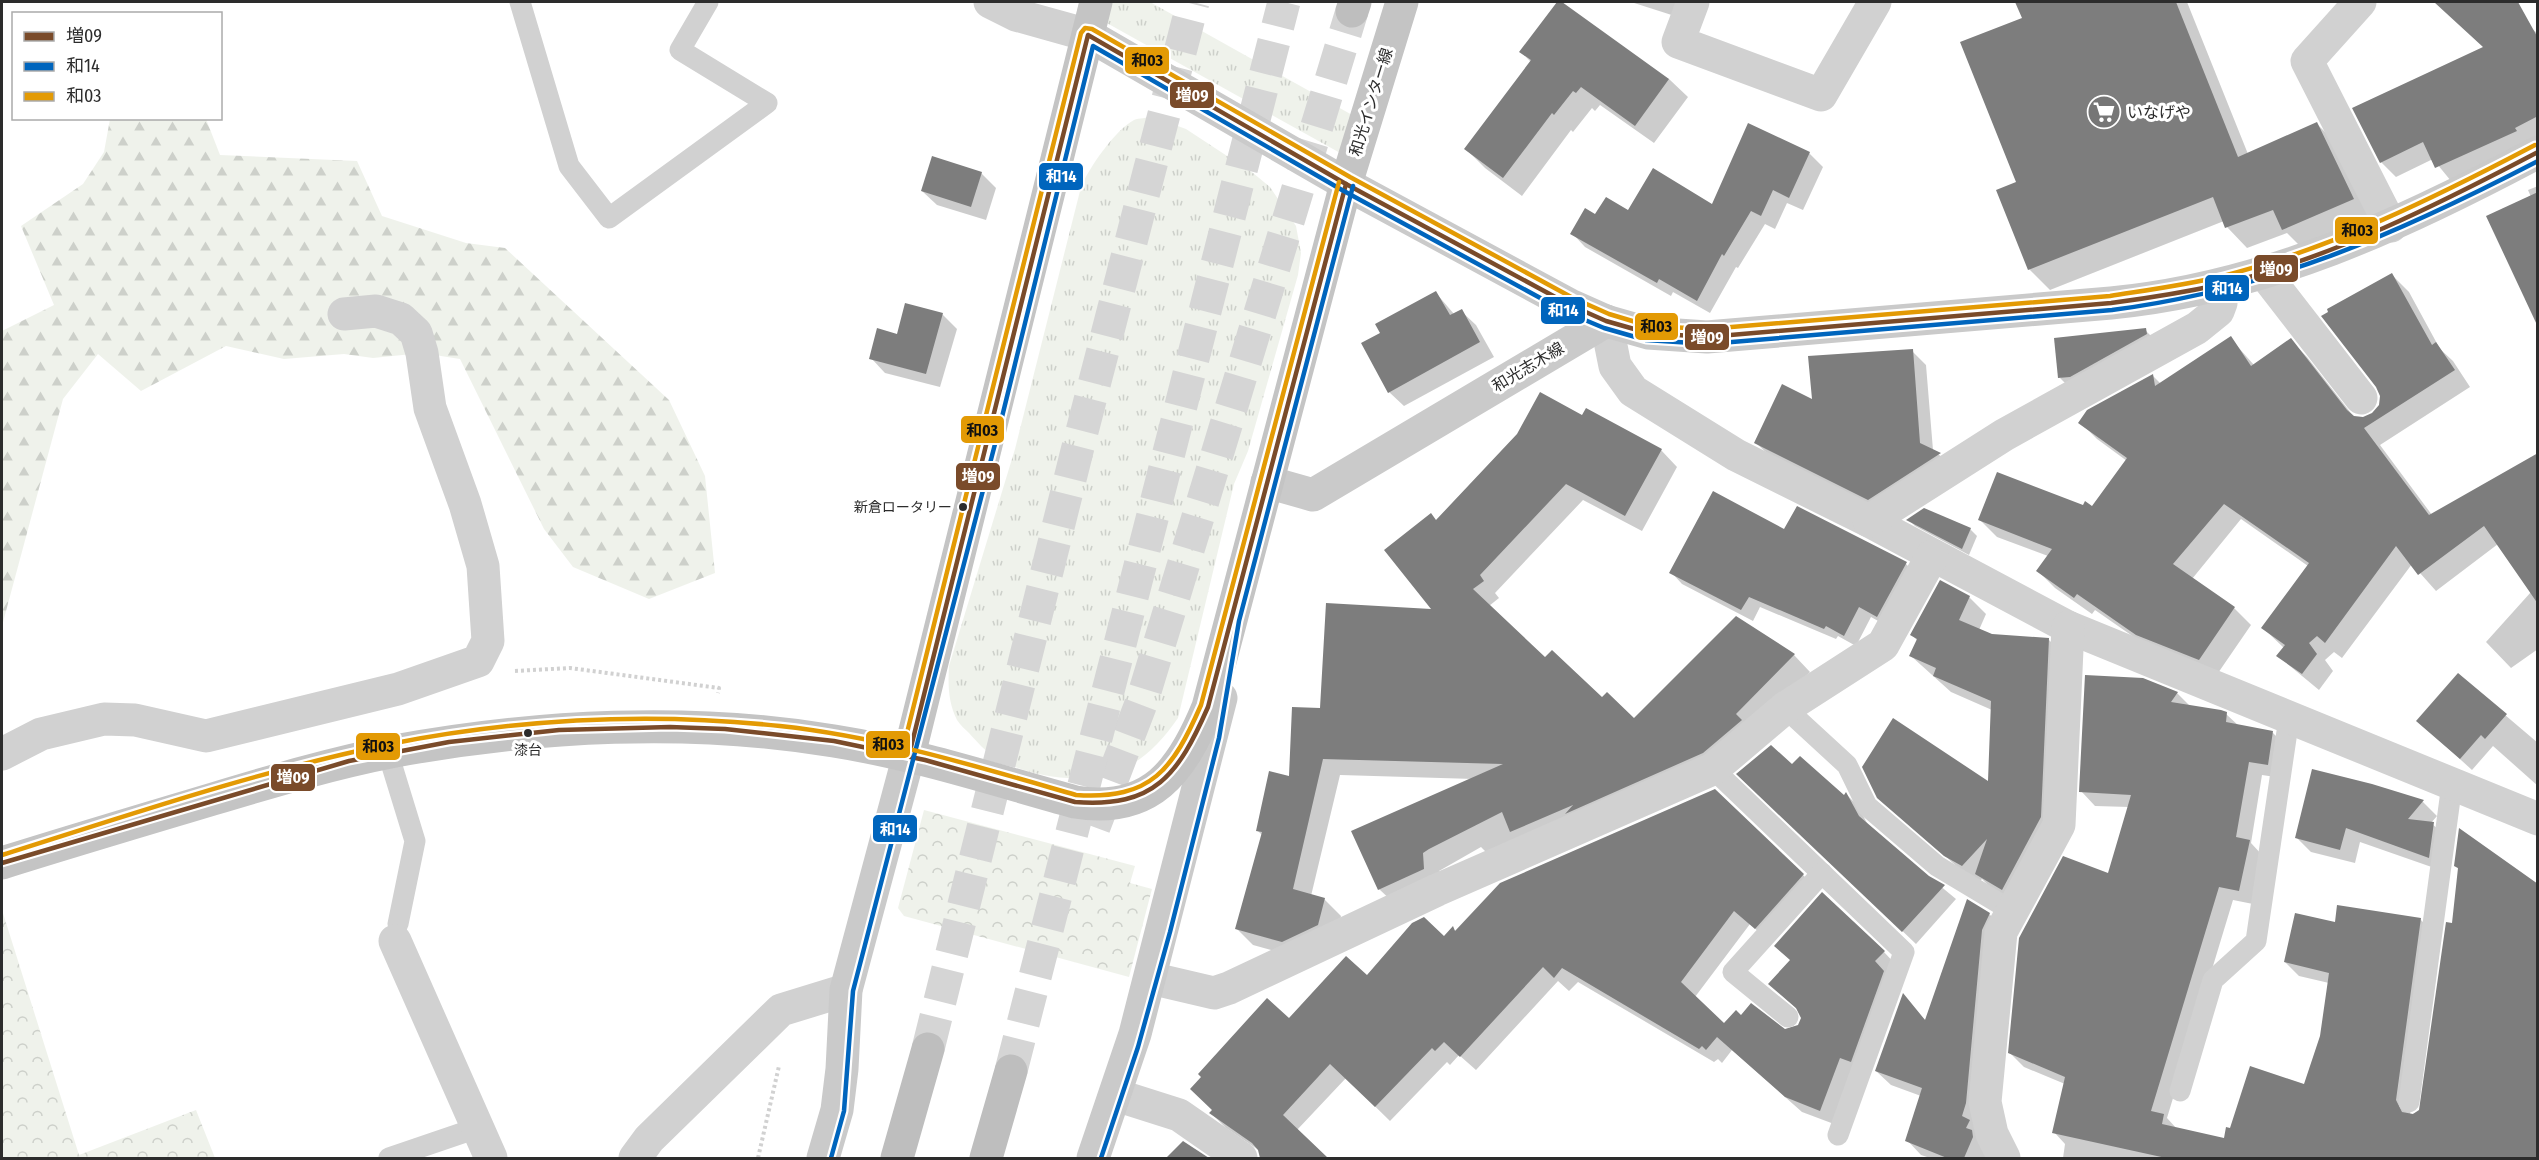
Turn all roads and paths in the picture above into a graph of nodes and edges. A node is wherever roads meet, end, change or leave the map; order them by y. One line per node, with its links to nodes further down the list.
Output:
1 (520, 2): 2 (lane)
2 (708, 2)
3 (990, 2): 9 (street)
4 (1096, 2): 9 (main road)
5 (1402, 2): 11 (main road, 和光インター線)
6 (1693, 2): 7 (street)
7 (1875, 2)
8 (2360, 2): 12 (street)
9 (1088, 35): 11 (street); 29 (main road)
10 (2538, 152): 12 (street)
11 (1346, 184): 16 (street); 18 (main road, 和光インター線)
12 (2391, 226): 13 (street)
13 (2264, 273): 14 (street); 17 (street)
14 (2214, 288): 16 (street); 19 (street)
15 (344, 314): 28 (street)
16 (1606, 321): 18 (street, 和光志木線); 19 (street)
17 (2361, 398)
18 (1267, 482): 21 (main road, 和光インター線)
19 (1869, 521): 20 (street)
20 (1932, 556): 22 (street); 25 (street)
21 (1232, 620): 29 (main road, 和光インター線); 37 (street)
22 (2068, 627): 26 (street); 35 (street)
23 (504, 672): 24 (path)
24 (703, 686)
25 (1785, 708): 30 (street); 35 (lane)
26 (2289, 718): 31 (street); 43 (lane)
27 (388, 753): 29 (main road, 和光インター線); 33 (main road, 和光インター線); 36 (lane)
28 (2, 754)
29 (909, 755): 38 (street)
30 (1713, 769): 34 (lane); 37 (street)
31 (2452, 784): 32 (street); 45 (lane)
32 (2538, 819)
33 (2, 863)
34 (1822, 873): 39 (lane); 47 (lane)
35 (2012, 911): 57 (street)
36 (396, 932): 46 (street)
37 (1150, 978): 44 (street)
38 (846, 990): 50 (street); 52 (street)
39 (1788, 1017)
40 (928, 1049): 53 (highway)
41 (781, 1054): 51 (path)
42 (1011, 1071): 54 (highway)
43 (2180, 1091)
44 (1116, 1095): 55 (street); 56 (street)
45 (2409, 1101)
46 (477, 1128): 48 (lane); 49 (street)
47 (1838, 1135)
48 (389, 1158)
49 (491, 1158)
50 (635, 1158)
51 (758, 1158)
52 (823, 1158)
53 (897, 1158)
54 (986, 1158)
55 (1092, 1158)
56 (1241, 1158)
57 (2004, 1158)

